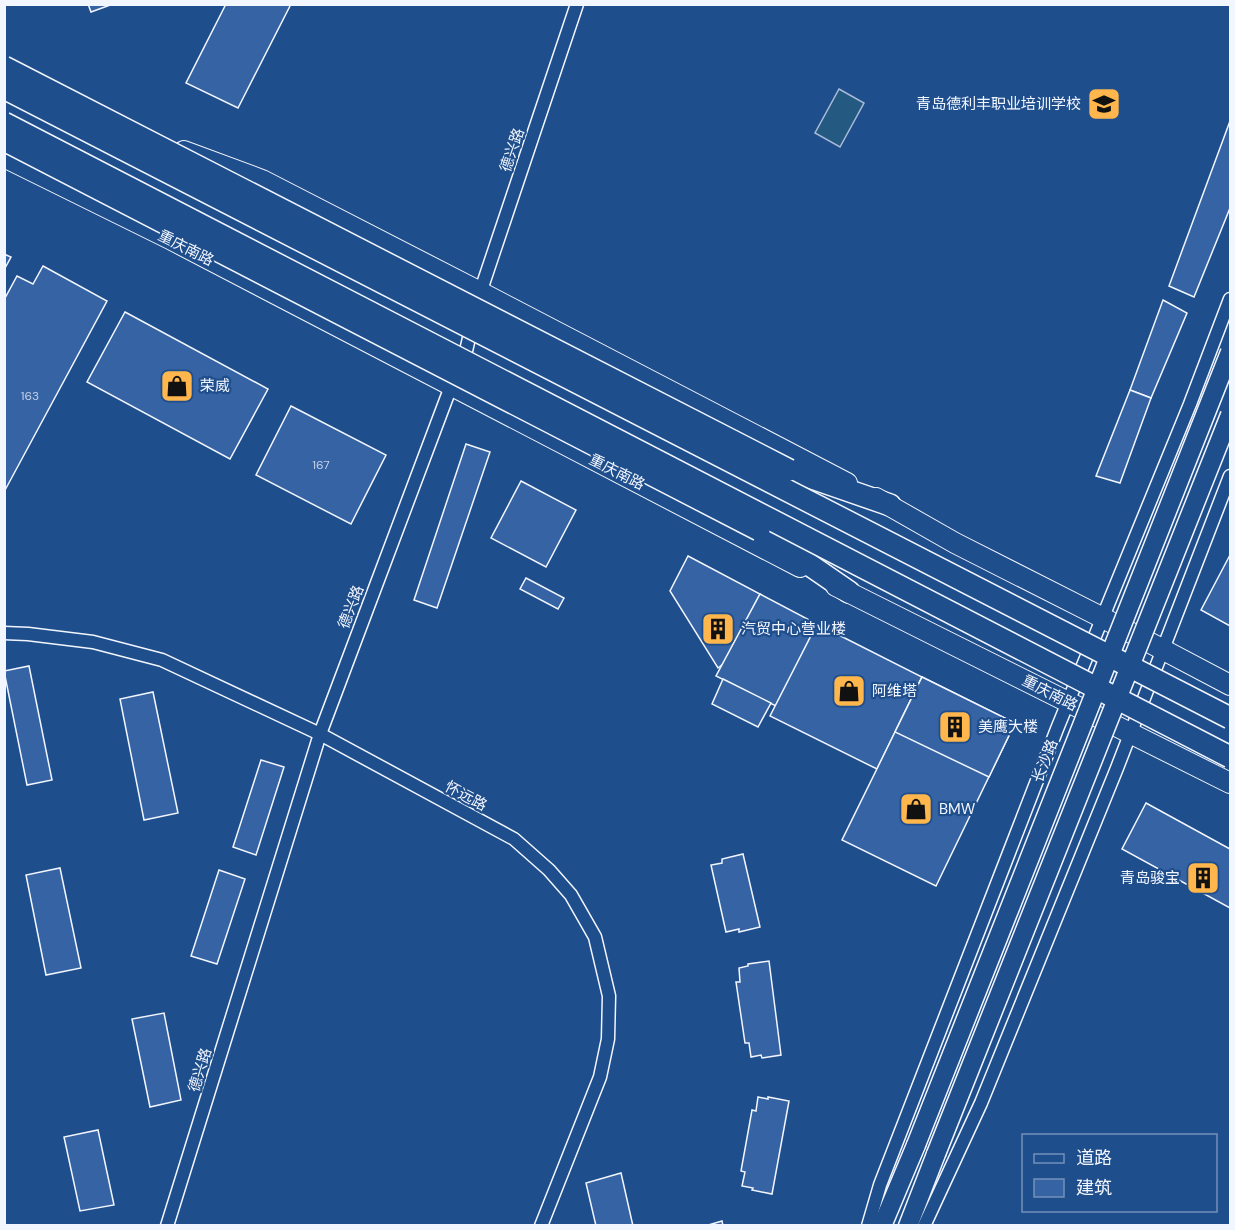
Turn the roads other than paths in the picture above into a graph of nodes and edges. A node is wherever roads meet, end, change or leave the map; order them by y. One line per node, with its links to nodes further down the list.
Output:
1 (577, 4): 8 (street, 德兴路)
2 (4, 62): 8 (main road)
3 (4, 67): 14 (highway, bridge)
4 (4, 88): 21 (highway, bridge)
5 (4, 123): 24 (highway, bridge)
6 (4, 140): 15 (highway, bridge)
7 (4, 157): 11 (main road, 重庆南路)
8 (480, 292): 11 (street, 德兴路); 14 (main road)
9 (1230, 299): 16 (street, 长沙路)
10 (1230, 352): 29 (main road, 长沙路, bridge)
11 (451, 386): 15 (main road, 重庆南路); 23 (street, 德兴路)
12 (1230, 415): 30 (main road, bridge)
13 (1230, 476): 18 (street)
14 (890, 505): 16 (main road)
15 (849, 592): 20 (main road, 重庆南路)
16 (1103, 618): 18 (main road); 20 (street, 长沙路)
17 (4, 633): 23 (street, 怀远路)
18 (1163, 650): 19 (main road); 22 (street)
19 (1230, 685)
20 (1068, 702): 22 (main road, 重庆南路); 28 (street, 长沙路)
21 (1230, 718)
22 (1130, 733): 25 (main road, 重庆南路); 31 (street)
23 (320, 734): 26 (street, 德兴路); 27 (street, 怀远路)
24 (1230, 757)
25 (1230, 783)
26 (167, 1226)
27 (541, 1226)
28 (868, 1226)
29 (882, 1226)
30 (908, 1226)
31 (924, 1226)

